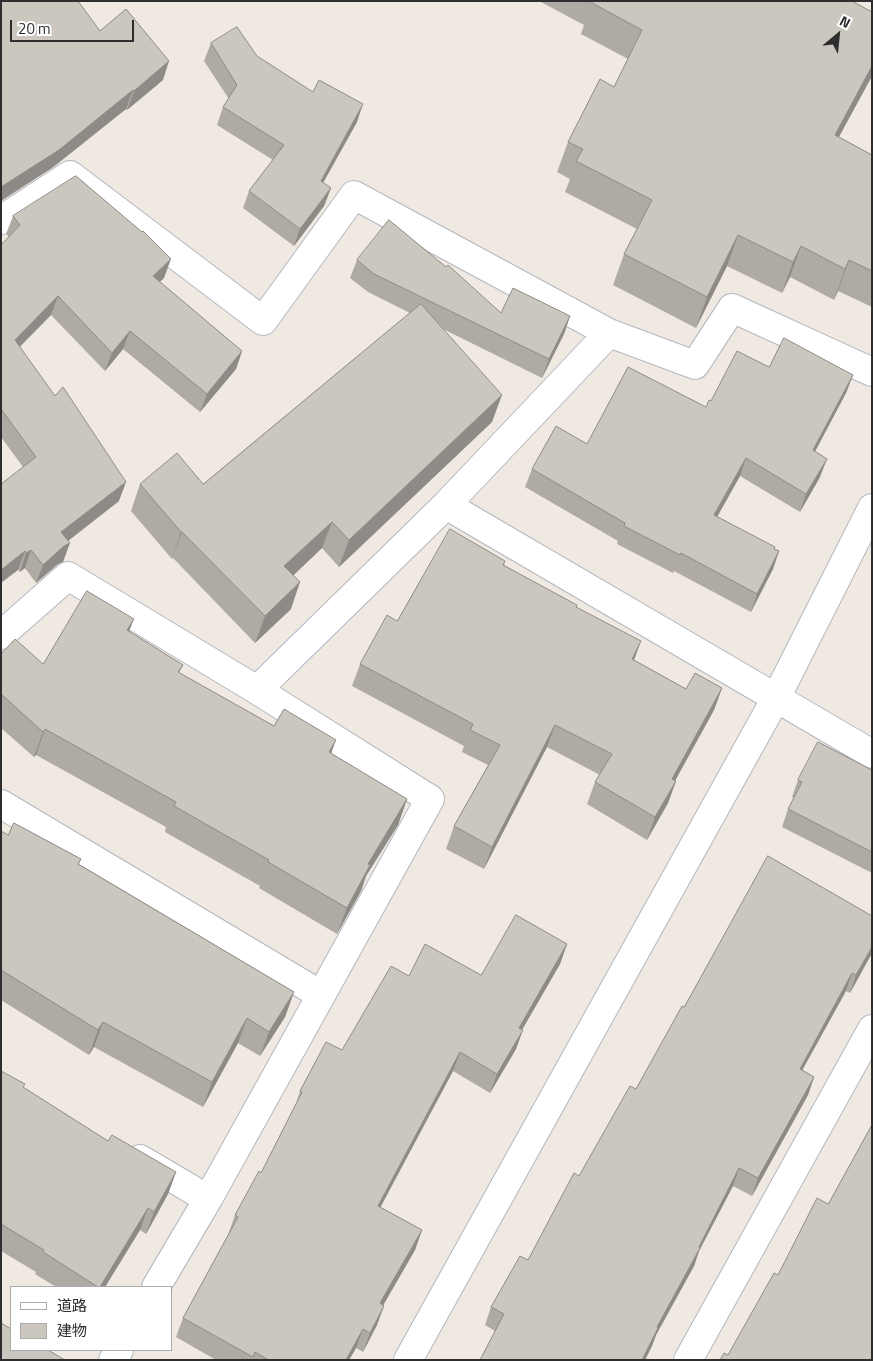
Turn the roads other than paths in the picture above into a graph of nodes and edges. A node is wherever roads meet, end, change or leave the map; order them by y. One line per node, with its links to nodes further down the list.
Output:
1 (1, 220): 2 (street)
2 (610, 333): 3 (street); 4 (street)
3 (872, 372)
4 (446, 504): 7 (street); 8 (street)
5 (872, 508): 8 (street)
6 (1, 635): 7 (street)
7 (257, 690): 11 (street)
8 (776, 698): 9 (street); 16 (street)
9 (872, 754)
10 (1, 804): 11 (street)
11 (321, 995): 14 (street)
12 (872, 1029): 17 (street)
13 (122, 1149): 14 (street)
14 (208, 1199): 15 (street)
15 (157, 1286)
16 (408, 1360)
17 (688, 1360)

